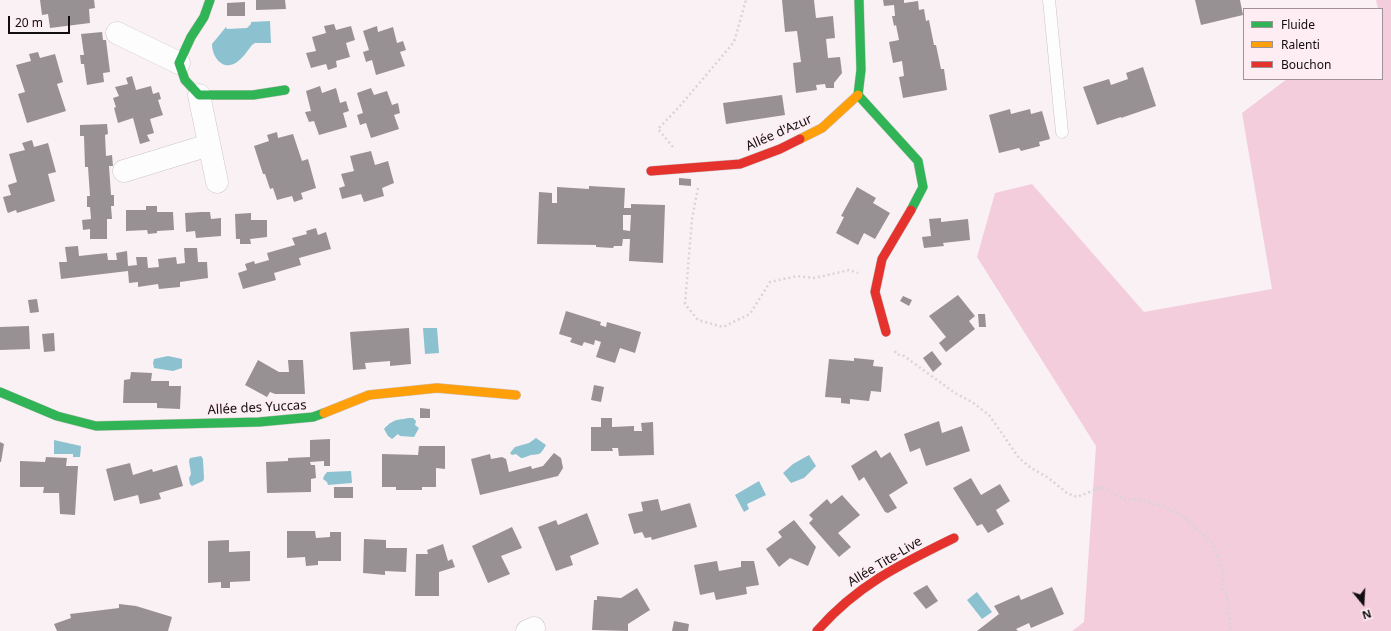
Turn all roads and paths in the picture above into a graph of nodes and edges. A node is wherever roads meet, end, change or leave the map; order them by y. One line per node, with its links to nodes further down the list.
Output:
1 (210, 0): 6 (street)
2 (746, 0): 12 (path)
3 (859, 0): 9 (street)
4 (1049, 0): 10 (lane)
5 (117, 33): 6 (street)
6 (179, 63): 8 (street)
7 (285, 90): 8 (street)
8 (199, 95): 11 (street)
9 (858, 95): 12 (street, Allée d'Azur); 16 (street)
10 (1062, 132)
11 (209, 145): 13 (street); 15 (street)
12 (693, 168): 14 (street, Allée d'Azur); 16 (path)
13 (124, 171)
14 (651, 171)
15 (217, 182)
16 (876, 286): 17 (street)
17 (886, 332): 22 (path)
18 (0, 392): 19 (street, Allée des Yuccas)
19 (516, 395)
20 (954, 538): 21 (street, Allée Tite-Live)
21 (818, 631)
22 (1231, 631)

